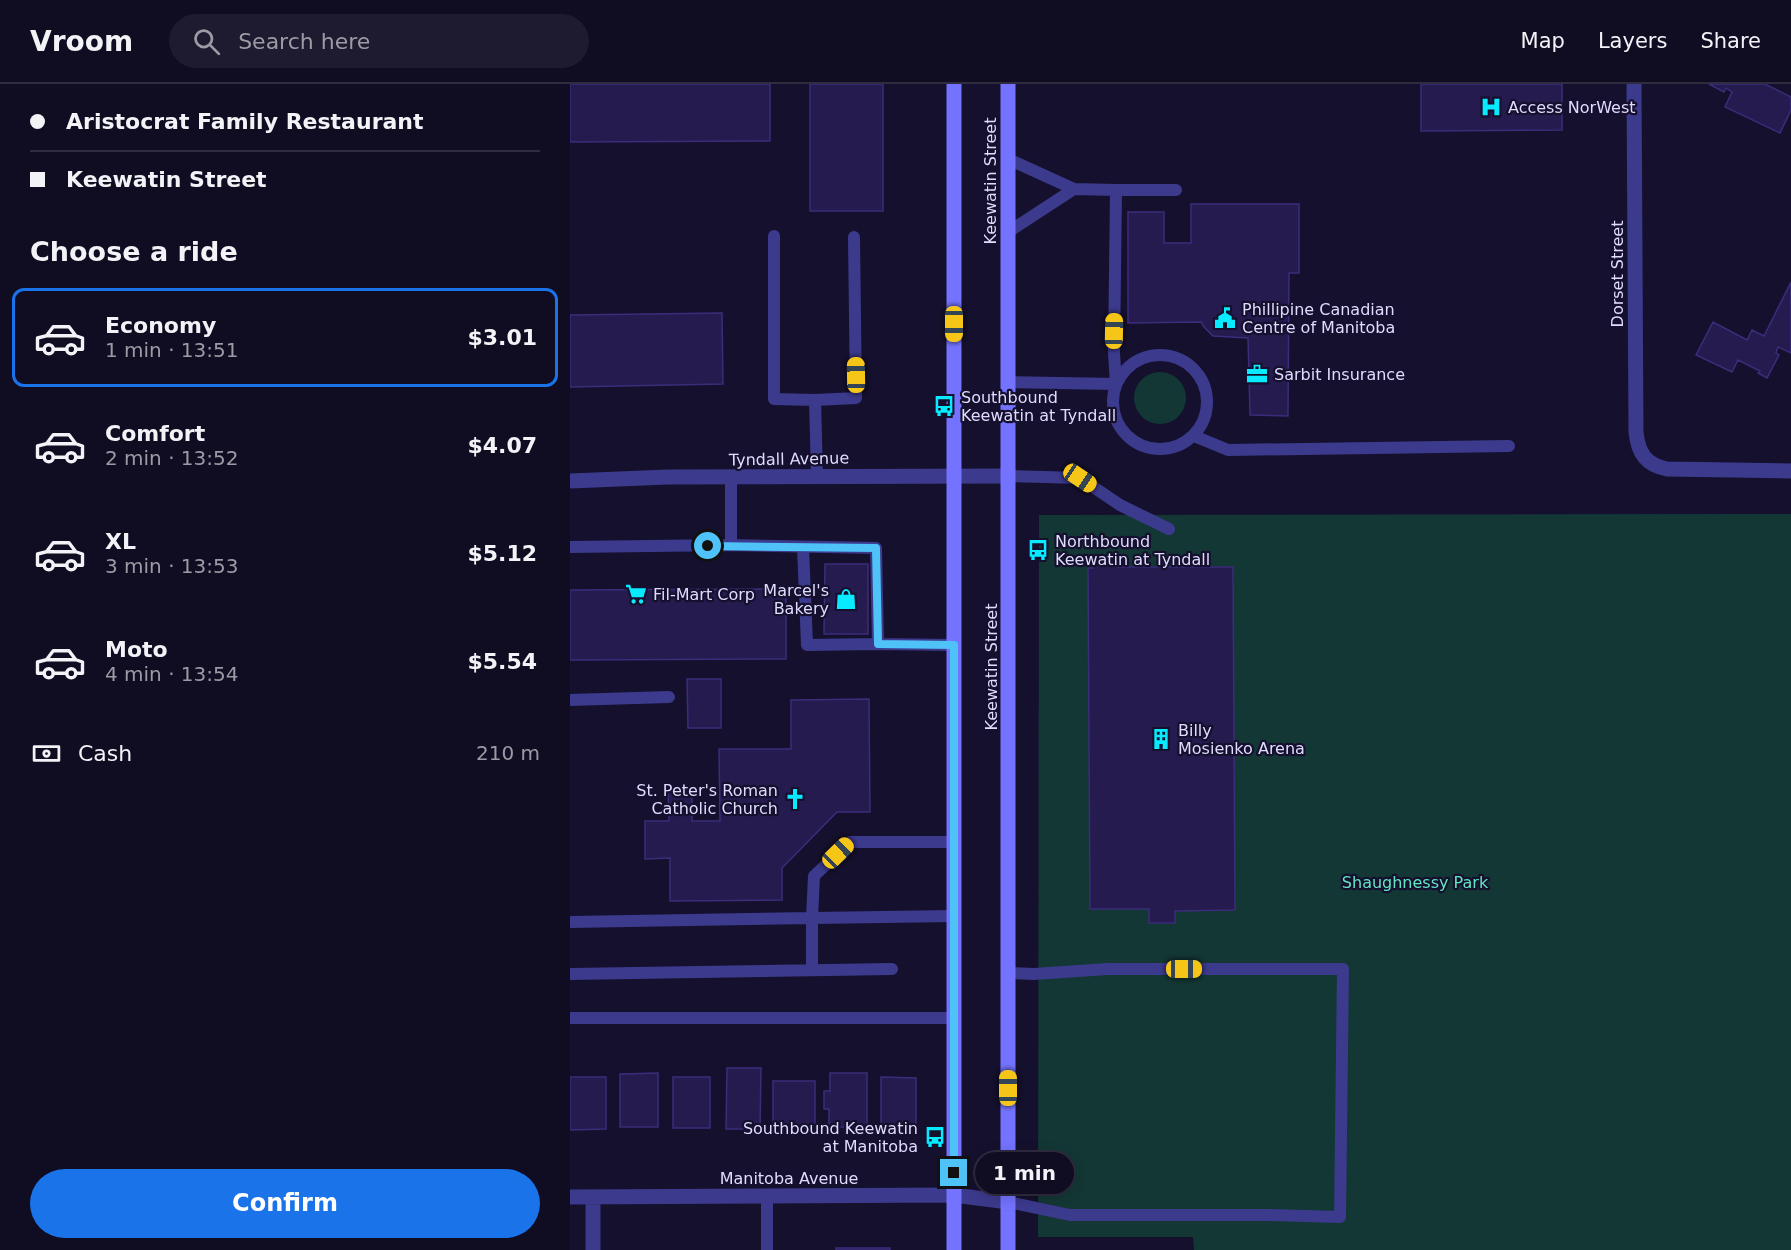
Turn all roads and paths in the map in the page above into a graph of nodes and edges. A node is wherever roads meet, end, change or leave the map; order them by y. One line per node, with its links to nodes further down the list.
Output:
1 (954, 84): 18 (main road)
2 (1008, 84): 4 (main road, Keewatin Street)
3 (1634, 84): 16 (street, Dorset Street)
4 (1008, 159): 5 (lane); 8 (main road, Keewatin Street)
5 (1074, 189): 6 (lane); 8 (lane)
6 (1116, 190): 7 (lane); 12 (lane)
7 (1176, 190)
8 (1008, 232): 11 (main road, Keewatin Street)
9 (774, 236): 13 (lane)
10 (855, 237): 13 (lane)
11 (1009, 382): 12 (lane); 19 (main road, Keewatin Street)
12 (1116, 384): 14 (lane); 14 (lane)
13 (815, 400): 17 (lane)
14 (1194, 436): 15 (lane)
15 (1509, 446)
16 (1791, 471)
17 (817, 476): 18 (street, Tyndall Avenue); 20 (street, Tyndall Avenue)
18 (954, 476): 19 (street, Tyndall Avenue); 27 (main road)
19 (1009, 476): 22 (lane); 36 (main road, Keewatin Street)
20 (731, 477): 21 (street, Tyndall Avenue); 23 (lane)
21 (570, 481)
22 (1169, 529)
23 (731, 545): 24 (lane); 25 (lane)
24 (570, 547)
25 (803, 547): 26 (lane); 26 (lane)
26 (878, 644): 27 (lane)
27 (954, 645): 30 (main road)
28 (669, 697): 29 (lane)
29 (570, 700)
30 (954, 842): 31 (main road); 32 (lane)
31 (954, 916): 32 (lane); 39 (main road)
32 (812, 918): 33 (lane); 35 (lane)
33 (570, 922)
34 (892, 969): 35 (lane)
35 (812, 970): 37 (lane)
36 (1009, 973): 44 (main road, Keewatin Street); 44 (lane)
37 (570, 974)
38 (570, 1018): 39 (lane)
39 (954, 1018): 40 (main road)
40 (954, 1195): 41 (street, Manitoba Avenue); 44 (street, Manitoba Avenue); 47 (main road)
41 (767, 1196): 43 (street, Manitoba Avenue); 46 (lane)
42 (570, 1197): 43 (street, Manitoba Avenue)
43 (593, 1197): 45 (street)
44 (1008, 1202): 48 (main road, Keewatin Street)
45 (593, 1250)
46 (767, 1250)
47 (954, 1250)
48 (1008, 1250)

